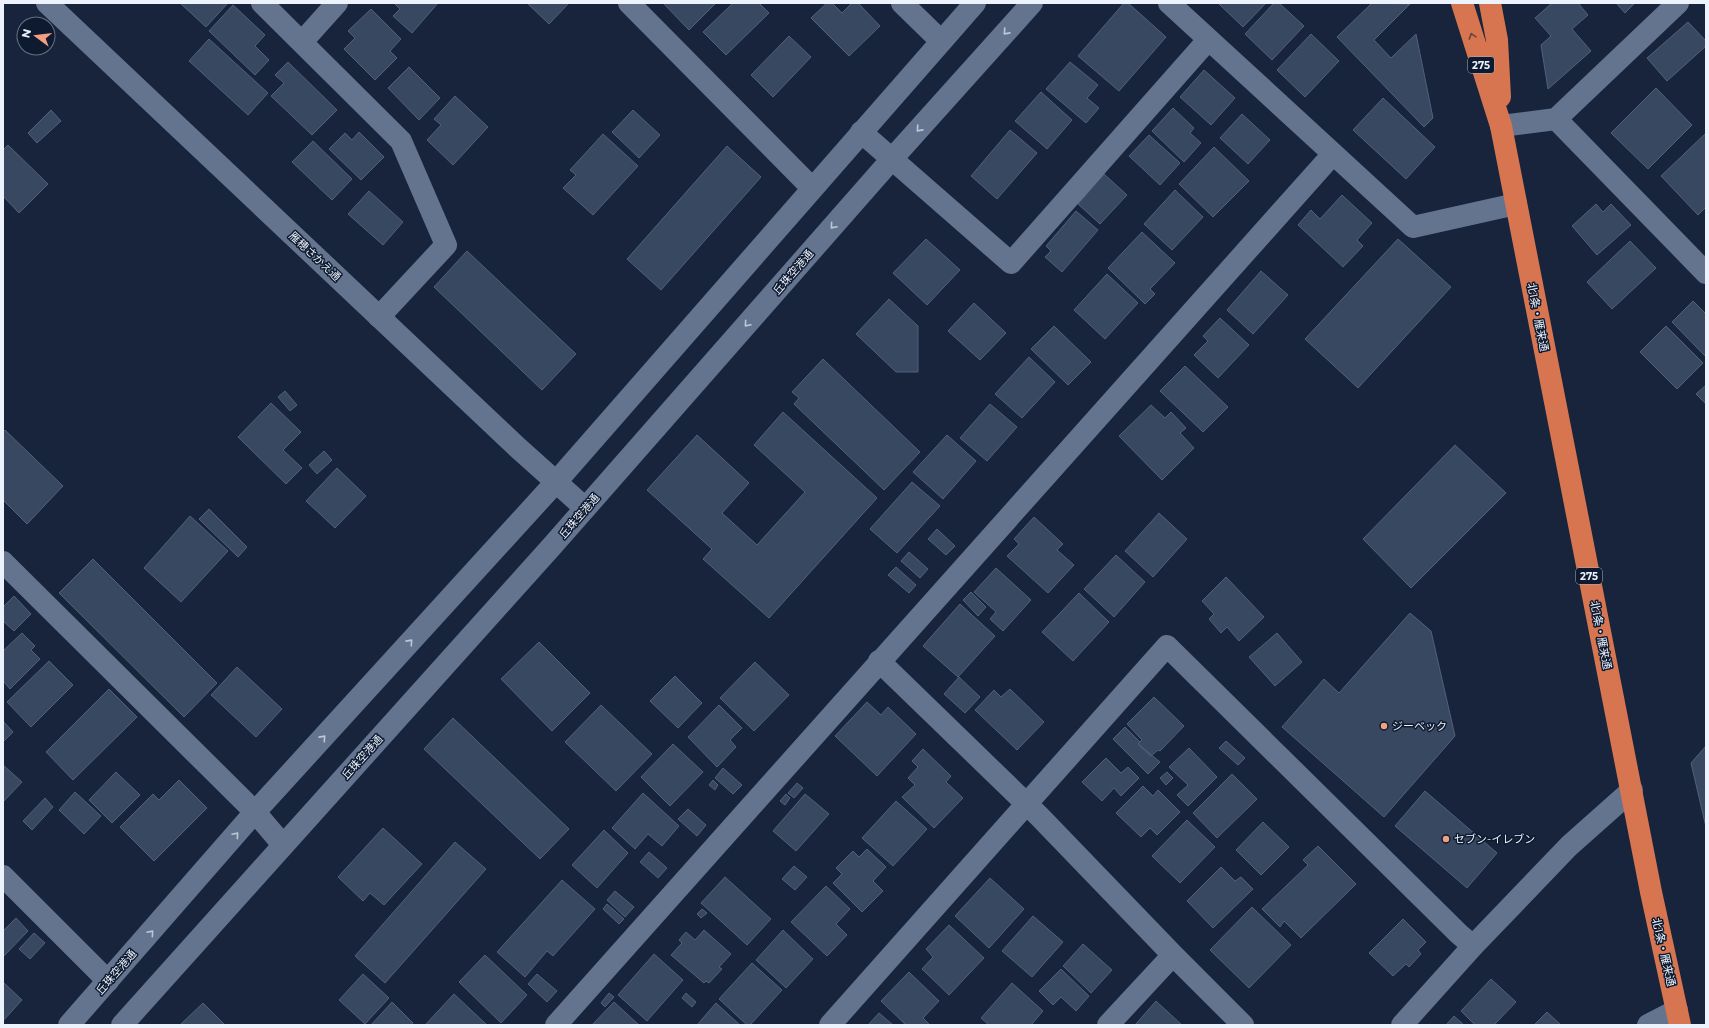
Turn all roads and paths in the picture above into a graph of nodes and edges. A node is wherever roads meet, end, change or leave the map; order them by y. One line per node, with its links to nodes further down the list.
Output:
1 (47, 3): 23 (street, 雁穂さかえ通)
2 (262, 3): 14 (street)
3 (338, 3): 14 (street)
4 (629, 3): 20 (street)
5 (902, 3): 13 (street)
6 (975, 3): 13 (street, 丘珠空港通)
7 (1032, 3): 19 (street, 丘珠空港通, one-way to 19)
8 (1169, 3): 12 (street)
9 (1462, 3): 16 (highway, 北1条・雁来通 / 275, one-way to 9)
10 (1490, 3): 16 (highway, 北1条・雁来通 / 275)
11 (1678, 3): 15 (street)
12 (1208, 40): 18 (street); 19 (street)
13 (941, 41): 17 (street, 丘珠空港通)
14 (302, 42): 23 (street)
15 (1556, 118): 16 (street); 22 (street)
16 (1501, 126): 21 (highway, 北1条・雁来通 / 275)
17 (861, 132): 19 (street); 20 (street, 丘珠空港通)
18 (1333, 154): 21 (street); 27 (street)
19 (892, 160): 25 (street, 丘珠空港通, one-way to 25)
20 (812, 188): 24 (street, 丘珠空港通)
21 (1516, 204): 28 (highway, 北1条・雁来通 / 275)
22 (1706, 273)
23 (379, 317): 24 (street, 雁穂さかえ通)
24 (556, 482): 25 (street, 雁穂さかえ通); 30 (street, 丘珠空港通, one-way to 24)
25 (585, 508): 31 (street, 丘珠空港通)
26 (3, 562): 30 (street)
27 (879, 661): 29 (street); 39 (street)
28 (1632, 790): 33 (street); 36 (highway, 北1条・雁来通 / 275)
29 (1027, 804): 33 (street); 34 (street); 40 (street)
30 (255, 812): 31 (street); 35 (street, 丘珠空港通, one-way to 30)
31 (283, 845): 38 (street, 丘珠空港通)
32 (3, 876): 35 (street)
33 (1473, 946): 43 (street)
34 (1173, 955): 41 (street); 42 (street)
35 (108, 981): 37 (street, 丘珠空港通)
36 (1679, 1017): 44 (street)
37 (69, 1025)
38 (122, 1025)
39 (556, 1025)
40 (830, 1025)
41 (1108, 1025)
42 (1243, 1025)
43 (1402, 1025)
44 (1648, 1025)

